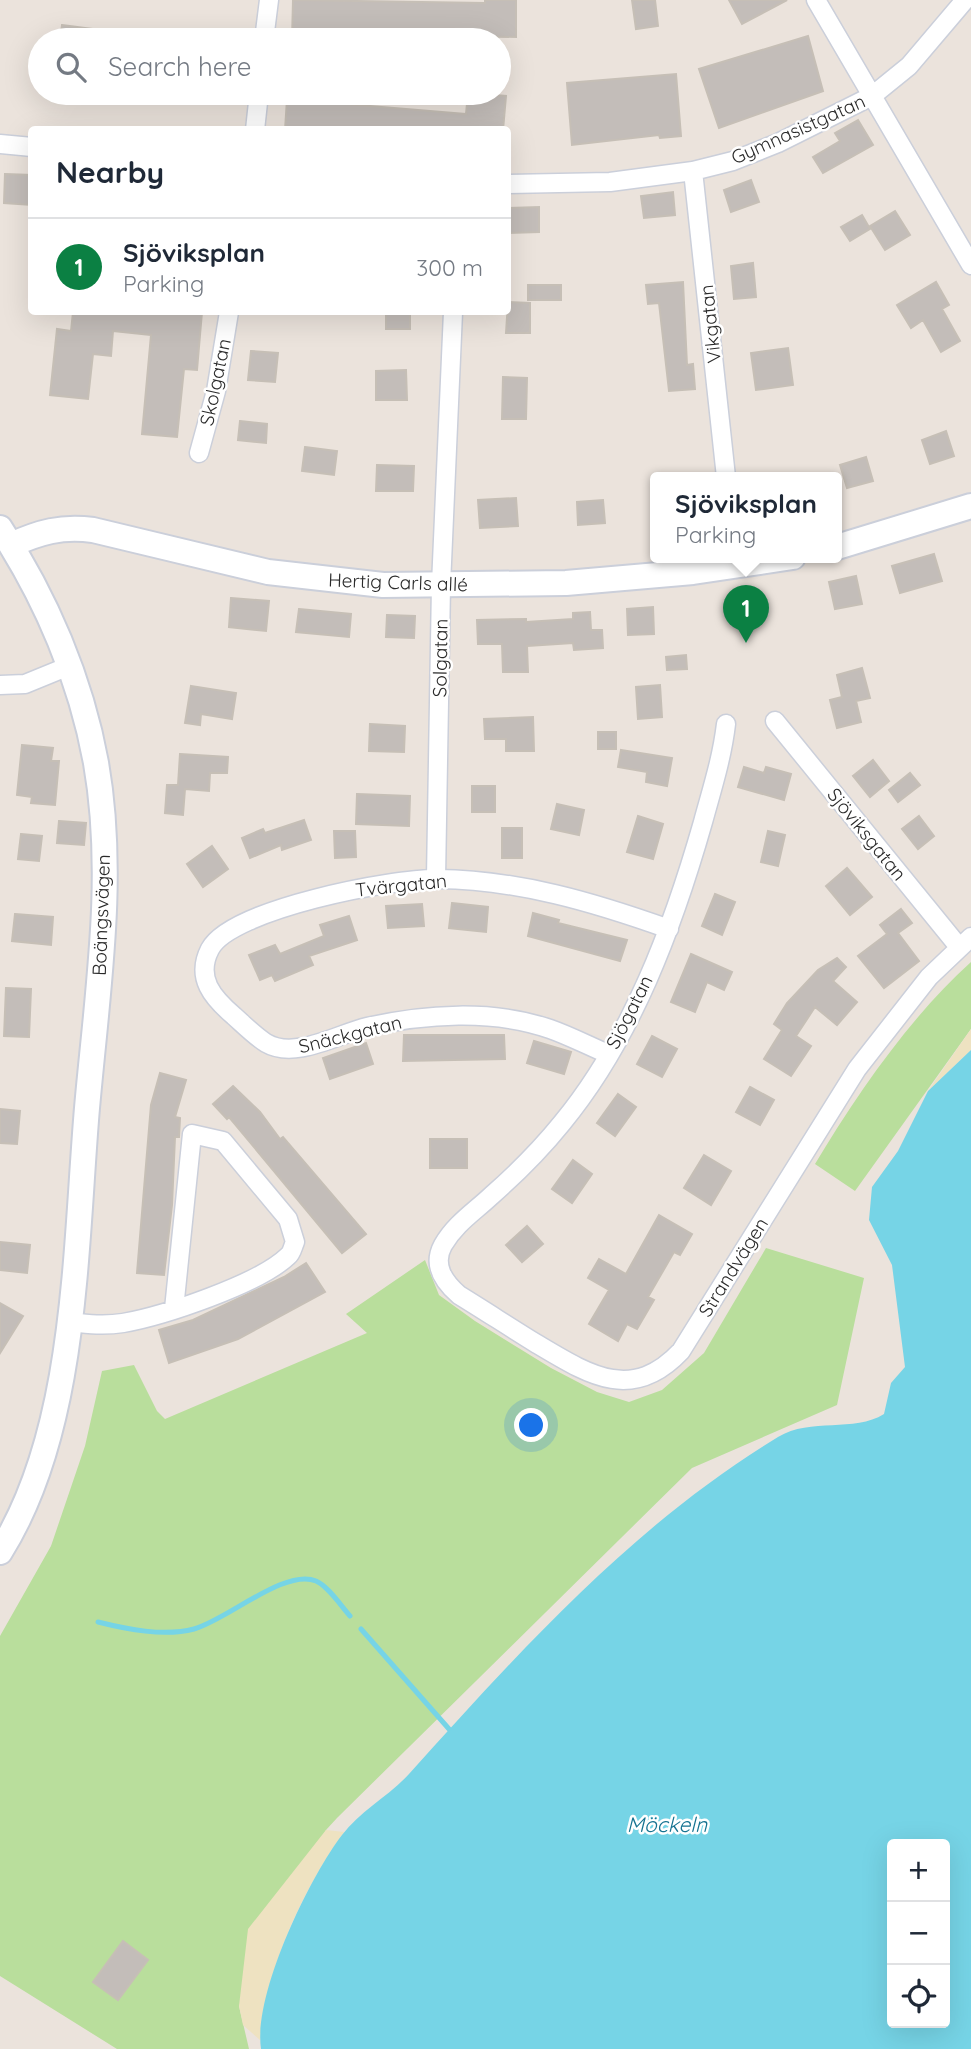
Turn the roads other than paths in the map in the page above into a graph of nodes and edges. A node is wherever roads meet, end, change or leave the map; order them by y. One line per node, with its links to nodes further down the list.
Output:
1 (269, 0): 4 (street)
2 (816, 0): 5 (street)
3 (965, 0): 5 (street, Gymnasistgatan)
4 (266, 28)
5 (872, 96): 10 (street, Gymnasistgatan); 12 (street)
6 (258, 105): 7 (street)
7 (255, 126)
8 (0, 144): 9 (street)
9 (28, 146)
10 (693, 171): 11 (street, Gymnasistgatan); 16 (street, Vikgatan)
11 (511, 184)
12 (971, 265)
13 (229, 315): 15 (street, Skolgatan)
14 (453, 315): 21 (street, Solgatan)
15 (199, 453)
16 (725, 472)
17 (971, 506): 19 (street)
18 (6, 536): 21 (street, Hertig Carls allé); 22 (street, Boängsvägen)
19 (842, 545)
20 (721, 563): 21 (street, Hertig Carls allé)
21 (441, 585): 26 (street, Solgatan)
22 (69, 666): 23 (street); 33 (street, Boängsvägen)
23 (0, 685)
24 (775, 721): 28 (street, Sjöviksgatan)
25 (726, 724): 27 (street, Sjögatan)
26 (436, 878): 27 (street, Tvärgatan); 29 (street, Tvärgatan)
27 (669, 929): 30 (street, Sjögatan)
28 (965, 942): 31 (street, Strandvägen)
29 (226, 1009): 30 (street, Snäckgatan)
30 (608, 1054): 31 (street, Sjögatan)
31 (441, 1249)
32 (174, 1309): 32 (street); 33 (street)
33 (68, 1322): 34 (street, Boängsvägen)
34 (0, 1552)

